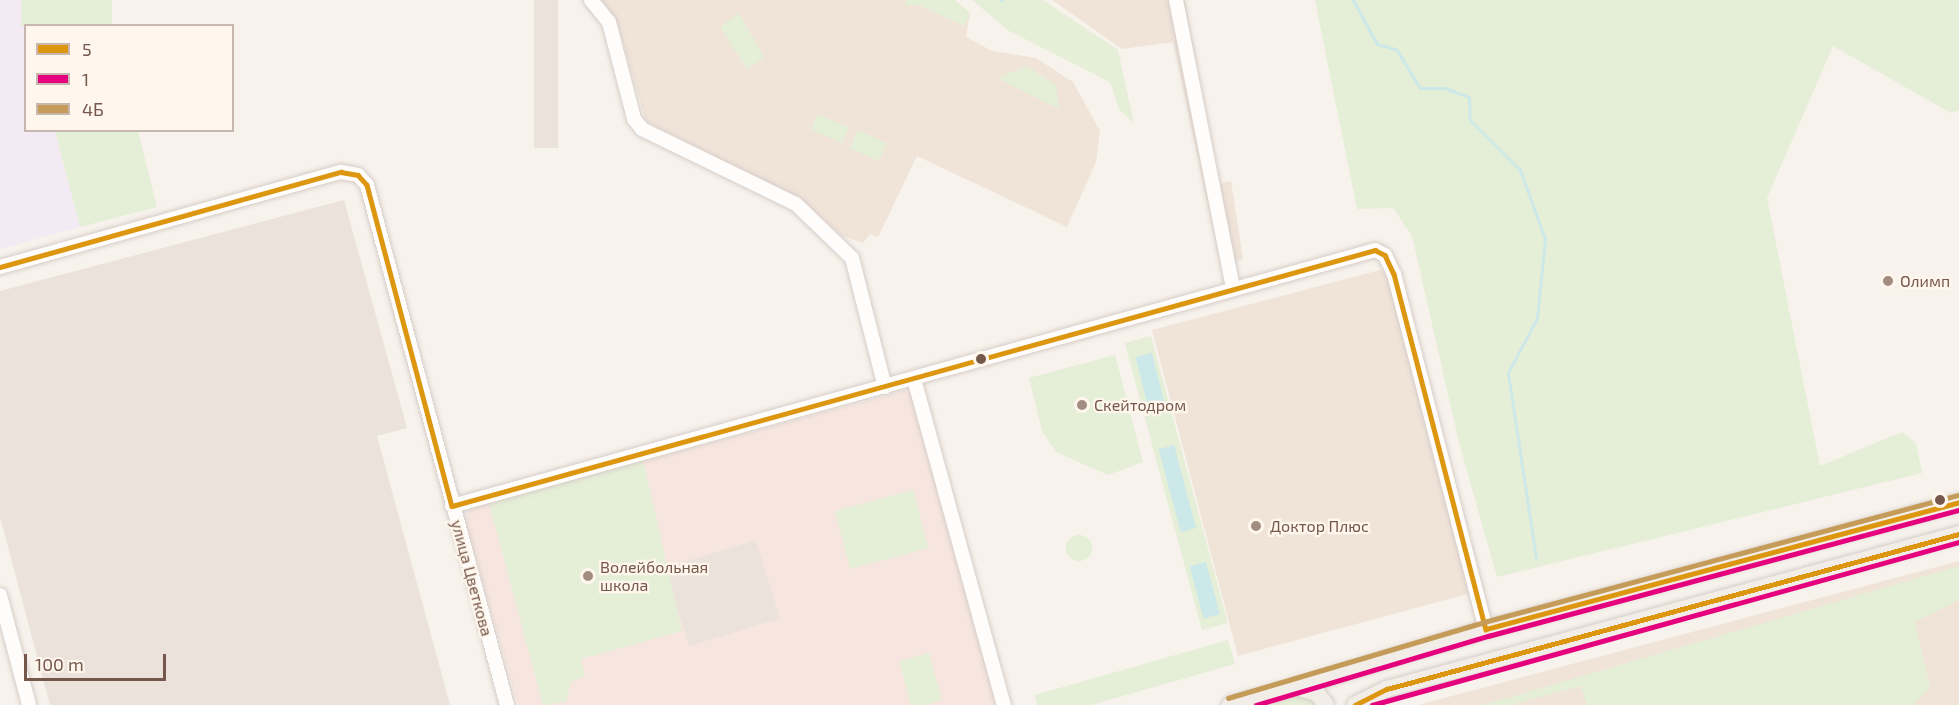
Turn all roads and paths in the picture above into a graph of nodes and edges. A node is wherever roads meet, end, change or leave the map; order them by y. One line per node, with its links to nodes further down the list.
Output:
1 (591, 0): 6 (street)
2 (1176, 0): 4 (street)
3 (0, 267): 8 (street, улица Цветкова)
4 (1233, 287): 5 (street); 11 (street)
5 (914, 380): 6 (street); 15 (street)
6 (885, 387): 8 (street)
7 (1959, 502): 11 (main road)
8 (452, 506): 14 (street, улица Цветкова)
9 (1959, 534): 18 (main road)
10 (0, 595): 13 (street)
11 (1486, 629): 12 (main road)
12 (1295, 687): 16 (main road); 17 (main road)
13 (29, 705)
14 (507, 705)
15 (1004, 705)
16 (1230, 705)
17 (1326, 705)
18 (1355, 705)

